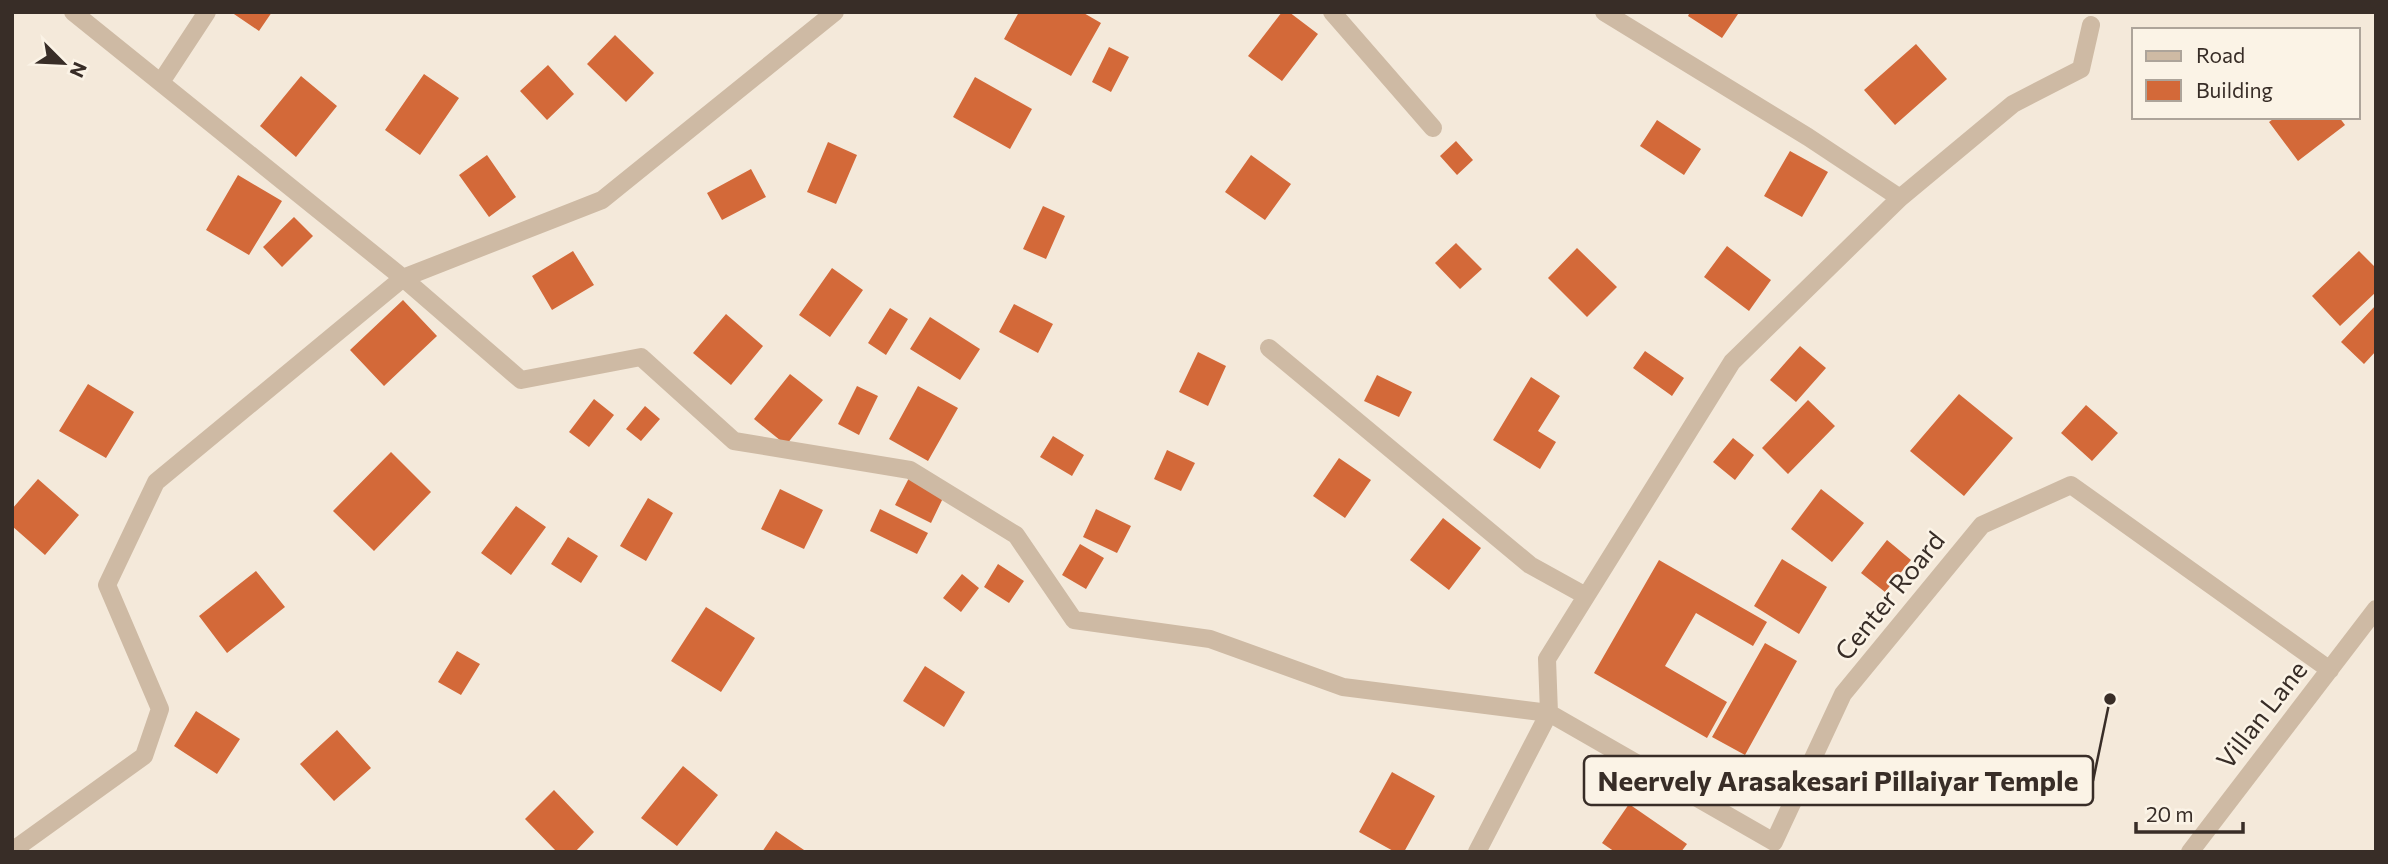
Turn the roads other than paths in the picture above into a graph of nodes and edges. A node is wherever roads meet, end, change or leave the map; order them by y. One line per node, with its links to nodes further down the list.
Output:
1 (73, 12): 7 (street)
2 (207, 12): 7 (street)
3 (835, 12): 10 (street)
4 (1332, 12): 8 (street)
5 (1604, 12): 9 (street)
6 (2091, 25): 9 (street)
7 (161, 82): 10 (street)
8 (1433, 128)
9 (1900, 198): 12 (street)
10 (403, 278): 15 (street); 16 (street)
11 (1269, 348): 12 (street)
12 (1586, 596): 15 (street)
13 (2376, 609): 14 (street, Villan Lane)
14 (2330, 670): 15 (street, Center Roard); 18 (street, Villan Lane)
15 (1549, 713): 17 (street)
16 (12, 851)
17 (1476, 852)
18 (2190, 852)

